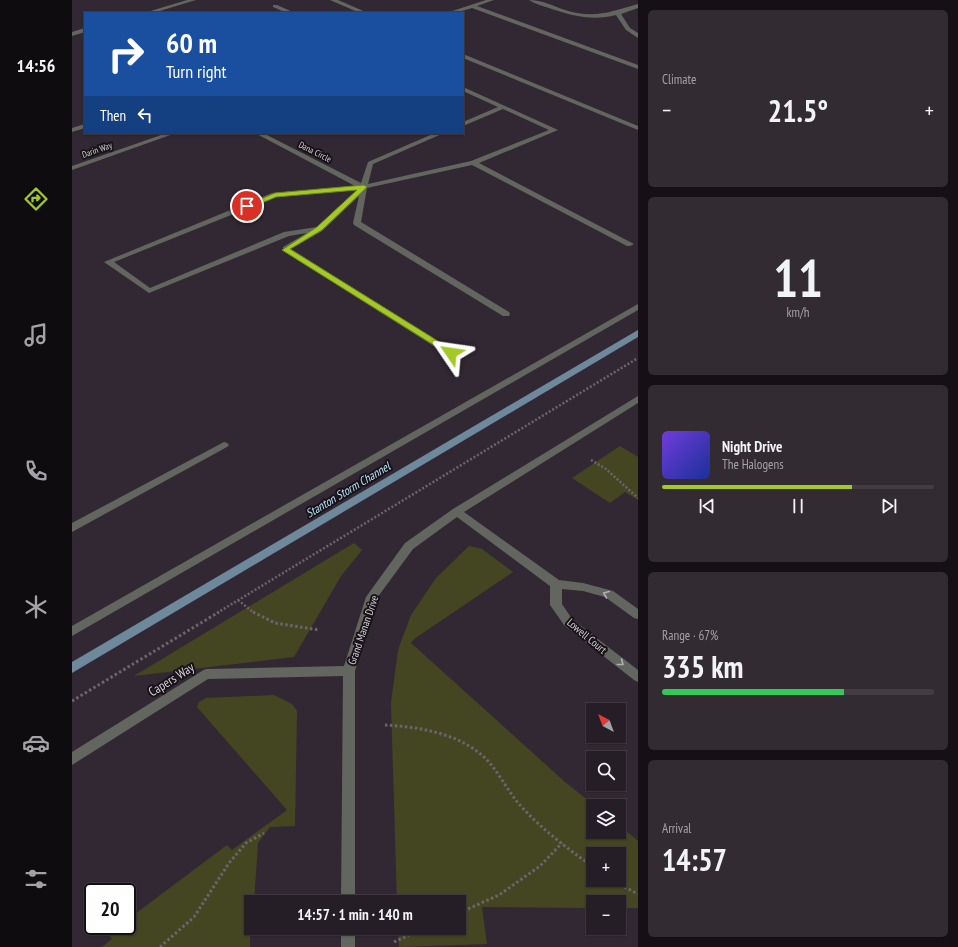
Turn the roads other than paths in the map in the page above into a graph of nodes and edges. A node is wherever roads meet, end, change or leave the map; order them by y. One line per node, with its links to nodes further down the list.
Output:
1 (193, 0): 8 (street)
2 (491, 0): 6 (street)
3 (532, 0): 12 (street)
4 (338, 1): 10 (street)
5 (275, 6): 9 (street)
6 (472, 6): 11 (street); 17 (street)
7 (638, 6): 12 (street)
8 (151, 12)
9 (290, 12)
10 (364, 12)
11 (453, 12)
12 (618, 13): 15 (street)
13 (84, 30): 14 (street)
14 (72, 34)
15 (638, 36)
16 (464, 56): 22 (street)
17 (638, 68)
18 (464, 89): 19 (street)
19 (503, 107): 20 (street); 27 (street)
20 (464, 124)
21 (84, 126): 23 (street)
22 (638, 128)
23 (72, 130)
24 (170, 134): 28 (street, Darin Way)
25 (260, 134): 29 (street, Dana Circle)
26 (439, 134): 29 (street)
27 (473, 163): 29 (street); 31 (street)
28 (72, 168)
29 (364, 187): 30 (street); 30 (street); 33 (street)
30 (319, 229): 34 (street)
31 (630, 244)
32 (638, 307): 41 (street)
33 (506, 314)
34 (451, 353)
35 (638, 398): 37 (street, Grand Manan Drive)
36 (224, 445): 38 (street)
37 (457, 512): 39 (street); 42 (street, Grand Manan Drive)
38 (72, 528)
39 (556, 584): 40 (street, one-way to 39); 43 (street, Lowell Court, one-way to 43)
40 (638, 615)
41 (72, 632)
42 (349, 671): 44 (street, Capers Way); 45 (street, Grand Manan Drive)
43 (638, 677)
44 (72, 759)
45 (348, 895)
46 (348, 935): 47 (street)
47 (348, 947)

